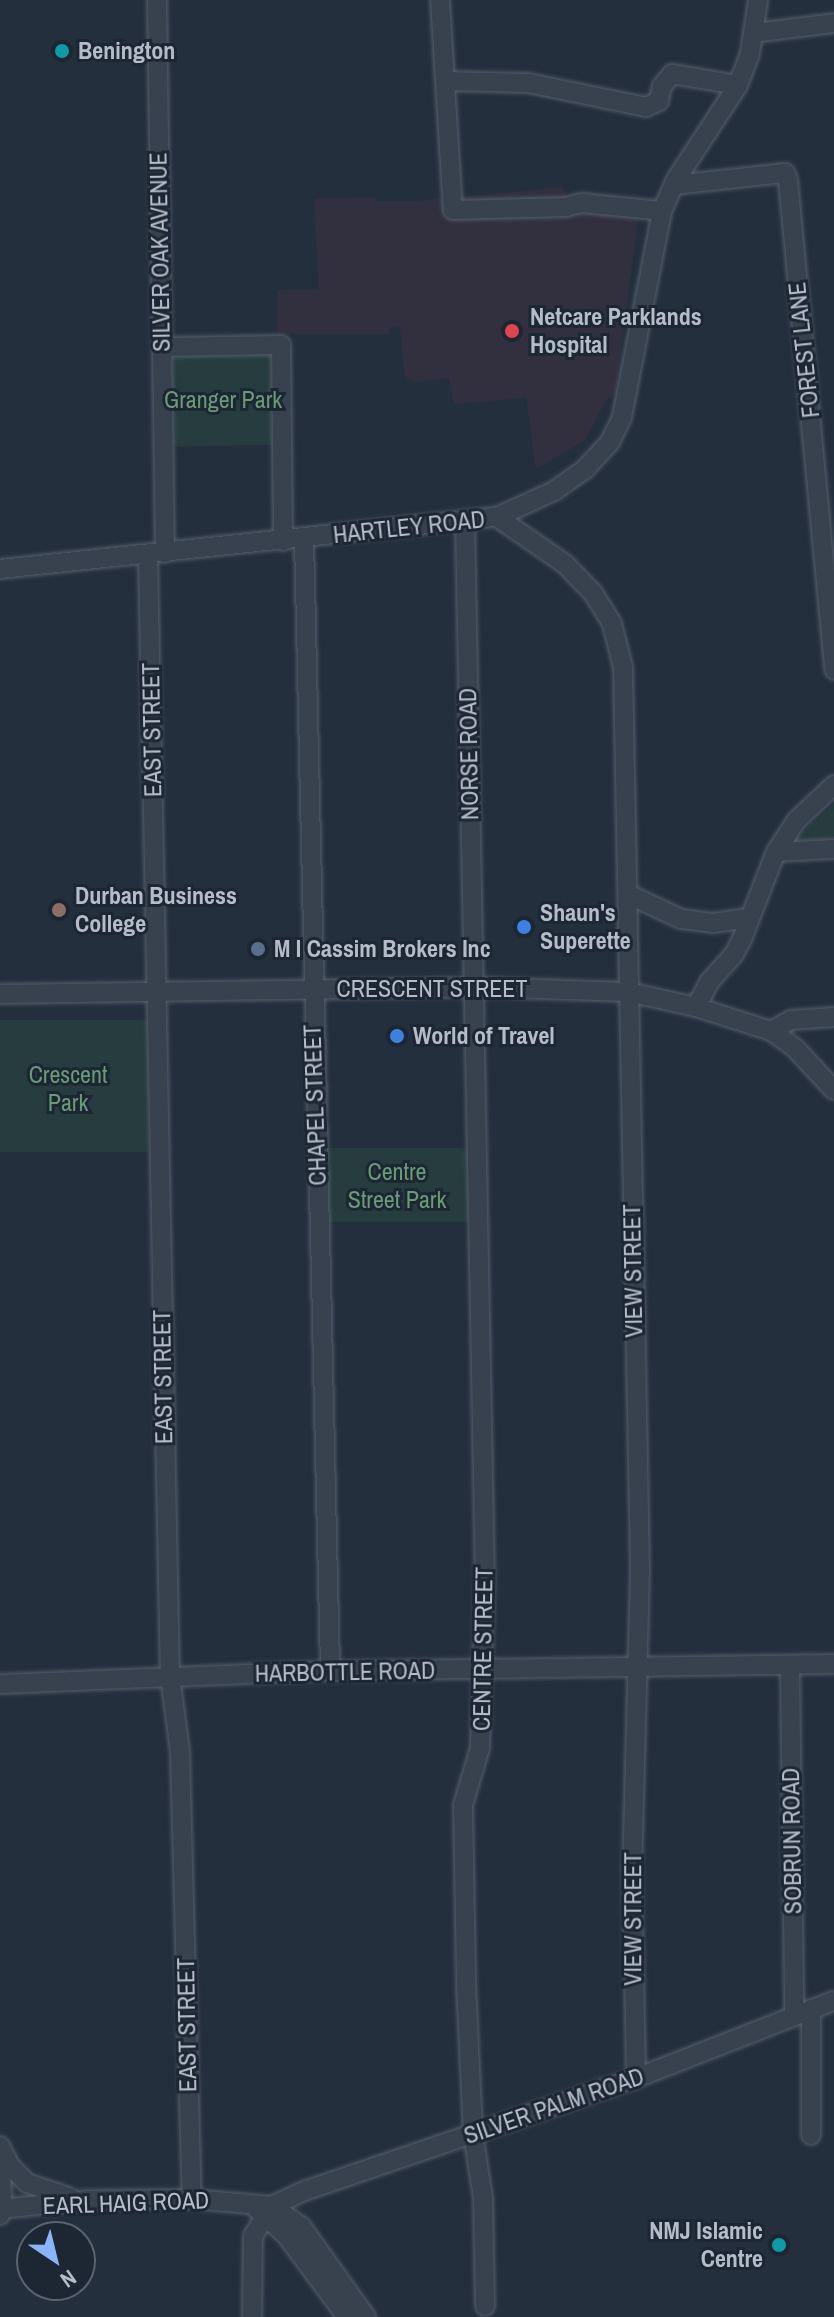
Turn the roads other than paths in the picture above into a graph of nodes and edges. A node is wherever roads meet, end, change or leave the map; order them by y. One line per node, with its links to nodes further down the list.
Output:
1 (157, 0): 10 (street, SILVER OAK AVENUE)
2 (440, 0): 6 (street)
3 (758, 0): 5 (street, HARTLEY ROAD)
4 (834, 23): 5 (street)
5 (754, 33): 7 (street, HARTLEY ROAD)
6 (446, 81): 7 (street); 9 (street)
7 (738, 85): 8 (street, HARTLEY ROAD)
8 (674, 185): 9 (street, HARTLEY ROAD); 17 (street, FOREST LANE)
9 (662, 211): 11 (street, HARTLEY ROAD)
10 (162, 347): 14 (street); 15 (street, SILVER OAK AVENUE)
11 (497, 517): 12 (street, HARTLEY ROAD); 21 (street, VIEW STREET)
12 (465, 521): 13 (street, HARTLEY ROAD); 23 (street, NORSE ROAD)
13 (304, 539): 14 (street, HARTLEY ROAD); 24 (street, CHAPEL STREET)
14 (283, 541): 15 (street, HARTLEY ROAD)
15 (157, 554): 16 (street, HARTLEY ROAD); 25 (street, EAST STREET)
16 (0, 569)
17 (834, 670)
18 (834, 785): 20 (street)
19 (834, 849): 20 (street)
20 (776, 852): 22 (street)
21 (630, 895): 22 (street); 26 (street, VIEW STREET)
22 (749, 918): 28 (street)
23 (475, 987): 24 (street, CRESCENT STREET); 26 (street, CRESCENT STREET); 34 (street, CENTRE STREET)
24 (312, 990): 25 (street, CRESCENT STREET); 36 (street, CHAPEL STREET)
25 (156, 992): 27 (street, CRESCENT STREET); 37 (street, EAST STREET)
26 (628, 992): 28 (street, CRESCENT STREET); 35 (street, VIEW STREET)
27 (0, 994)
28 (696, 1007): 30 (street, CRESCENT STREET)
29 (834, 1017): 30 (street)
30 (771, 1031): 31 (street, CRESCENT STREET)
31 (834, 1090)
32 (834, 1664): 33 (street, HARBOTTLE ROAD)
33 (790, 1666): 35 (street, HARBOTTLE ROAD); 40 (street, SOBRUN ROAD)
34 (483, 1668): 35 (street, HARBOTTLE ROAD); 36 (street, HARBOTTLE ROAD); 42 (street, CENTRE STREET)
35 (637, 1668): 41 (street, VIEW STREET)
36 (330, 1671): 37 (street, HARBOTTLE ROAD)
37 (170, 1676): 38 (street, HARBOTTLE ROAD); 45 (street, EAST STREET)
38 (0, 1684)
39 (834, 2001): 40 (street, SILVER PALM ROAD)
40 (803, 2012): 41 (street, SILVER PALM ROAD); 43 (street, SOBRUN ROAD)
41 (636, 2078): 42 (street, SILVER PALM ROAD)
42 (473, 2134): 47 (street, SILVER PALM ROAD); 49 (street, CENTRE STREET)
43 (811, 2135)
44 (0, 2148): 46 (street); 48 (street)
45 (192, 2199): 46 (street, EARL HAIG ROAD); 47 (street, EARL HAIG ROAD)
46 (88, 2200): 48 (street, EARL HAIG ROAD)
47 (269, 2210): 50 (street); 51 (street, EARL HAIG ROAD); 52 (street, EARL HAIG ROAD)
48 (1, 2211)
49 (485, 2306)
50 (252, 2317)
51 (347, 2317)
52 (366, 2317)

